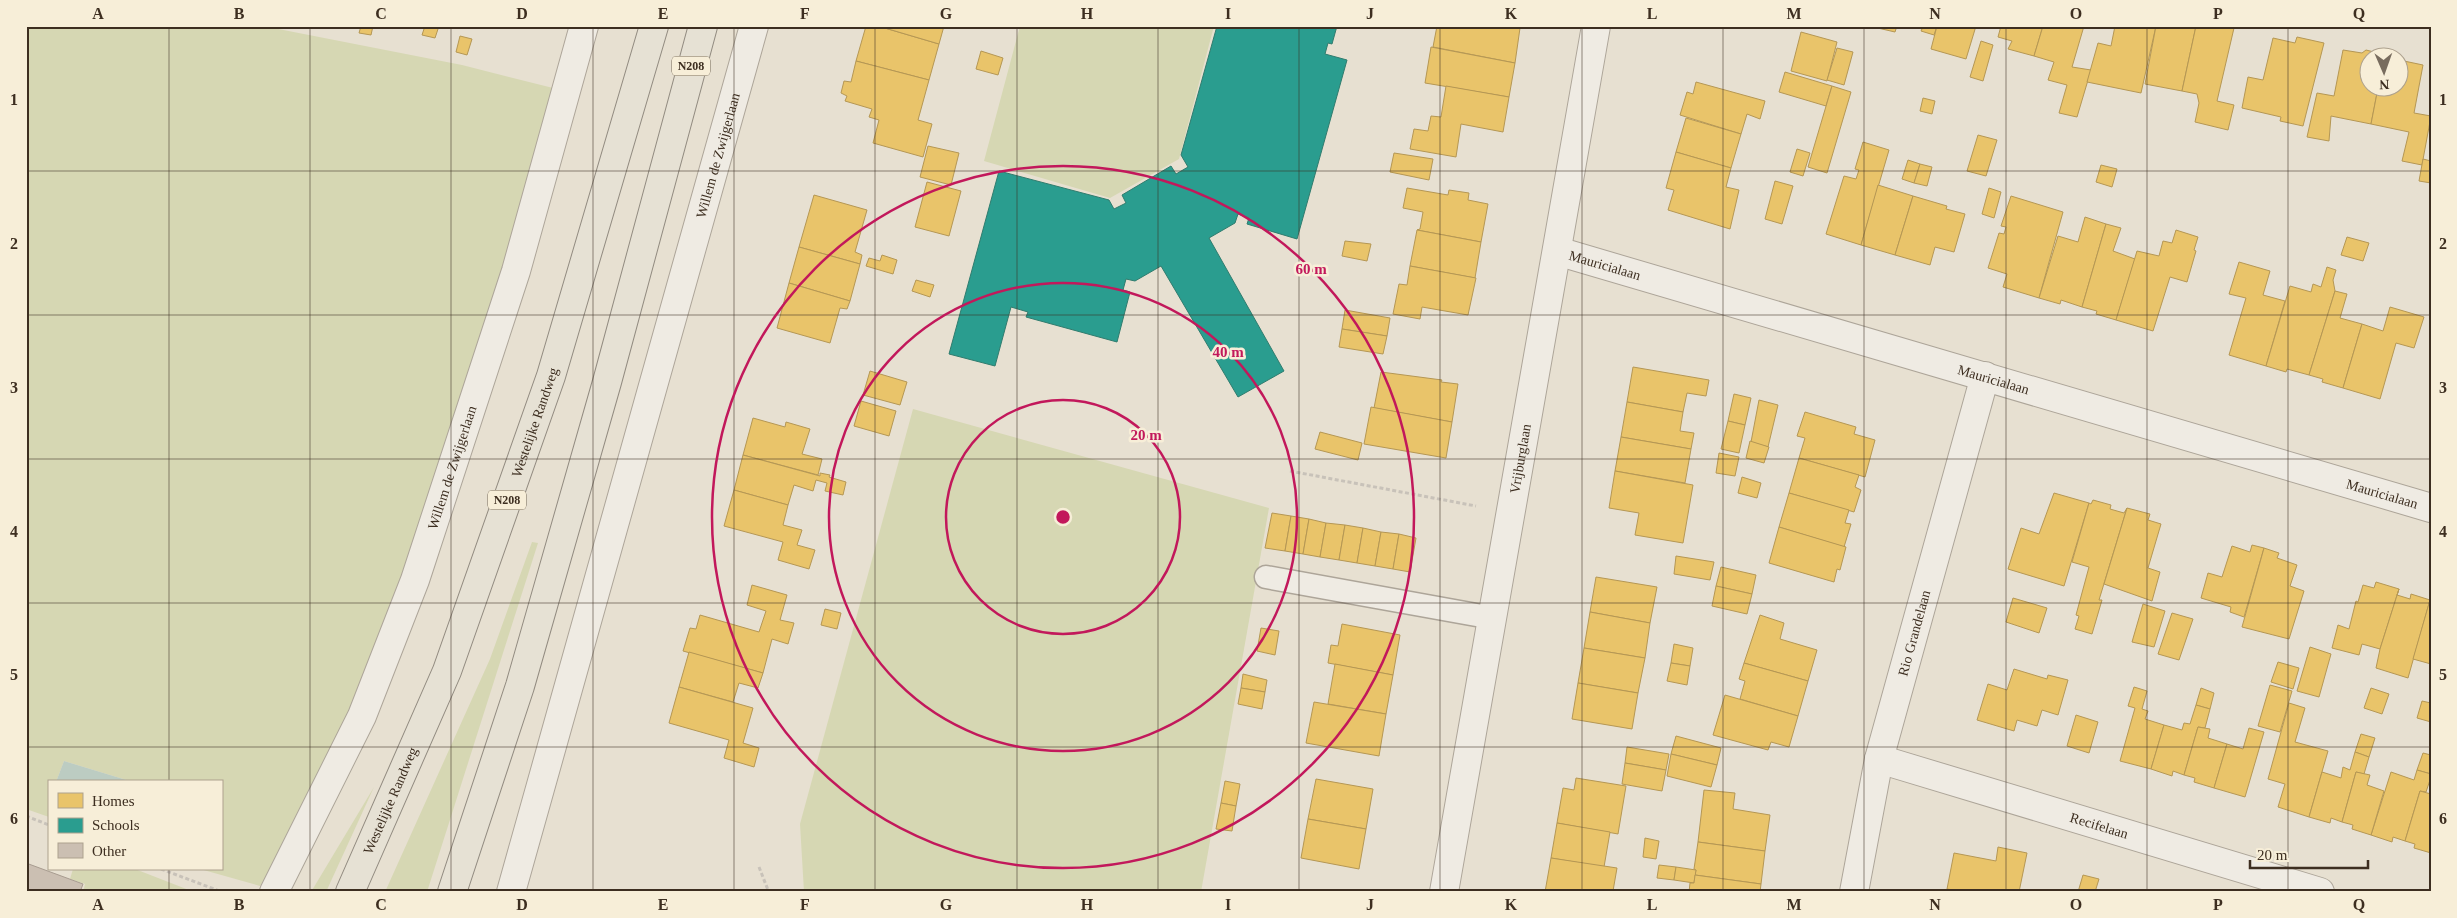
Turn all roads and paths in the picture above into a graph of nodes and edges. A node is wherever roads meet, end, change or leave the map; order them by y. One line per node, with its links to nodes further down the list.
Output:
1 (584, 26): 20 (street, Willem de Zwijgerlaan)
2 (654, 26): 21 (main road, Westelijke Randweg / N208)
3 (703, 26): 22 (main road, N208)
4 (754, 26): 23 (street, Willem de Zwijgerlaan)
5 (1596, 26): 6 (street, Vrijburglaan)
6 (1557, 251): 7 (street, Mauricialaan); 10 (street, Vrijburglaan)
7 (1985, 376): 9 (street, Mauricialaan); 13 (street, Rio Grandelaan)
8 (1290, 471): 10 (path)
9 (2431, 508)
10 (1512, 512): 12 (street, Vrijburglaan)
11 (1266, 578): 12 (lane)
12 (1493, 618): 25 (street, Vrijburglaan)
13 (1879, 759): 18 (street, Recifelaan); 26 (street, Rio Grandelaan)
14 (26, 816): 15 (path)
15 (48, 825)
16 (760, 867): 24 (path)
17 (164, 870): 19 (path)
18 (2309, 890)
19 (222, 892)
20 (274, 892)
21 (350, 892)
22 (452, 892)
23 (511, 892)
24 (771, 892)
25 (1444, 892)
26 (1854, 892)

